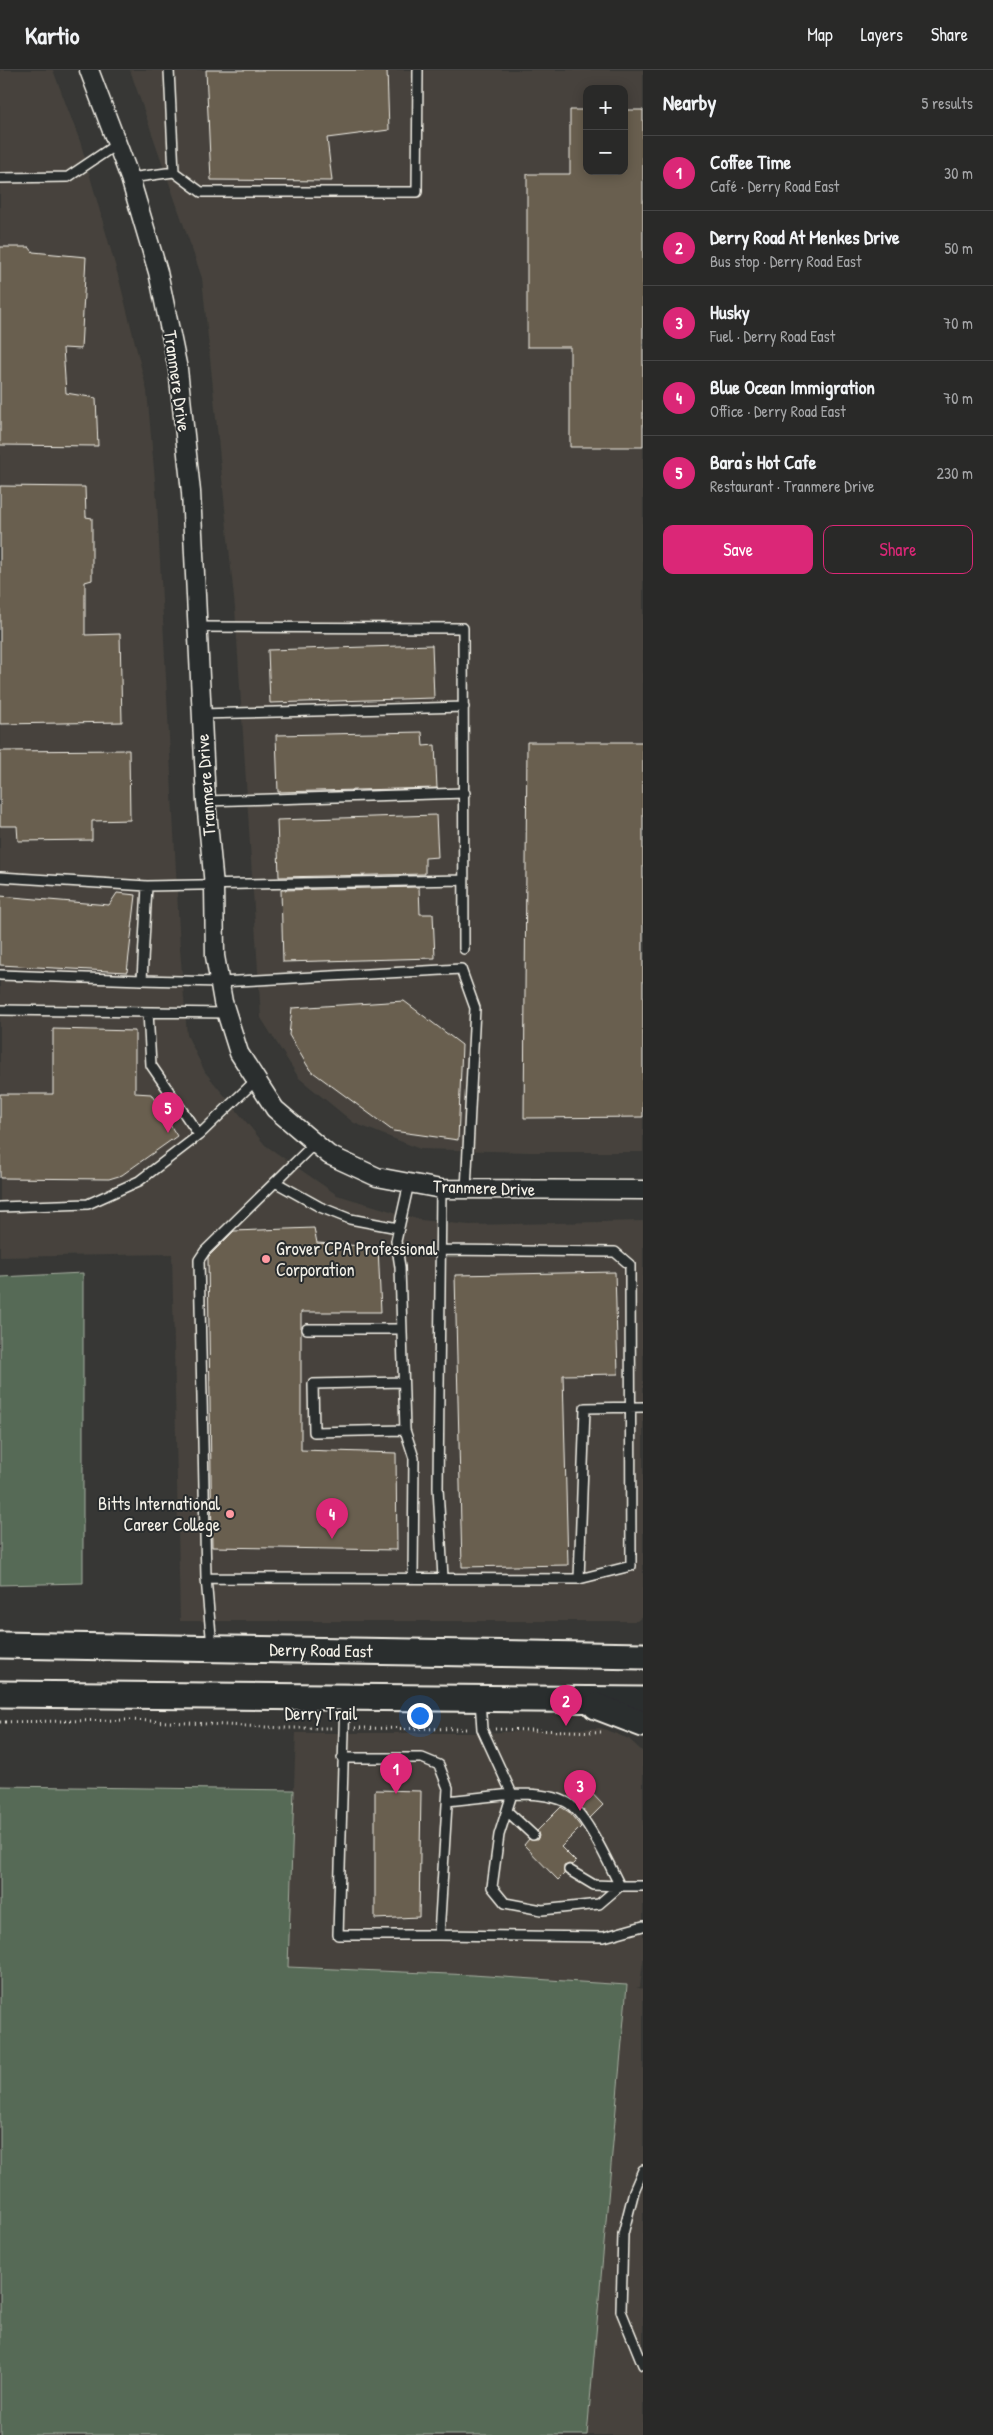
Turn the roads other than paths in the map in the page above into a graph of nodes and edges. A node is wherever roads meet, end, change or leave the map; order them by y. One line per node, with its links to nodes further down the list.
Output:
1 (89, 70): 4 (street, Tranmere Drive)
2 (169, 70): 5 (lane)
3 (418, 70): 5 (lane)
4 (117, 144): 6 (lane); 7 (street, Tranmere Drive)
5 (174, 172): 7 (lane)
6 (0, 178)
7 (130, 178): 8 (street, Tranmere Drive)
8 (197, 627): 9 (lane); 10 (street, Tranmere Drive)
9 (464, 707): 10 (lane); 11 (lane)
10 (201, 714): 12 (street, Tranmere Drive)
11 (465, 793): 12 (lane); 14 (lane)
12 (206, 801): 16 (street, Tranmere Drive)
13 (0, 877): 15 (lane)
14 (463, 880): 16 (lane); 17 (lane)
15 (147, 886): 16 (lane); 19 (lane)
16 (214, 886): 20 (street, Tranmere Drive)
17 (464, 949)
18 (0, 974): 19 (lane)
19 (142, 980): 20 (lane)
20 (220, 982): 23 (street, Tranmere Drive); 30 (lane)
21 (0, 1010): 22 (lane)
22 (148, 1012): 23 (lane); 25 (lane)
23 (226, 1013): 24 (street, Tranmere Drive)
24 (256, 1080): 25 (lane); 26 (street, Tranmere Drive)
25 (199, 1134): 32 (lane)
26 (315, 1143): 27 (lane); 28 (street, Tranmere Drive)
27 (275, 1182): 33 (lane); 41 (lane)
28 (409, 1183): 29 (street, Tranmere Drive); 33 (lane)
29 (442, 1189): 30 (street, Tranmere Drive); 34 (lane)
30 (466, 1190): 31 (street, Tranmere Drive)
31 (643, 1190)
32 (0, 1207)
33 (398, 1228): 36 (lane)
34 (441, 1250): 38 (lane); 43 (lane)
35 (307, 1329): 36 (lane)
36 (402, 1329): 37 (lane)
37 (403, 1382): 40 (lane); 40 (lane)
38 (629, 1407): 39 (lane); 44 (lane); 44 (lane)
39 (643, 1407)
40 (405, 1430): 42 (lane)
41 (206, 1578): 42 (lane); 46 (lane)
42 (413, 1578): 43 (lane)
43 (443, 1578): 44 (lane)
44 (580, 1579)
45 (0, 1645): 46 (main road, Derry Road East)
46 (212, 1648): 47 (main road, Derry Road East)
47 (643, 1656)
48 (0, 1694): 49 (main road)
49 (345, 1698): 50 (main road); 54 (lane)
50 (480, 1700): 51 (main road); 55 (lane)
51 (580, 1700): 52 (main road); 53 (main road)
52 (643, 1700)
53 (643, 1724)
54 (342, 1758): 56 (lane); 63 (lane)
55 (512, 1794): 56 (lane); 57 (lane); 60 (lane)
56 (447, 1801): 63 (lane)
57 (507, 1811): 58 (lane); 60 (lane)
58 (533, 1835)
59 (569, 1870): 60 (lane)
60 (620, 1886): 61 (lane)
61 (643, 1886)
62 (643, 1926): 63 (lane)
63 (439, 1935)
64 (643, 2170): 65 (lane)
65 (643, 2365)

